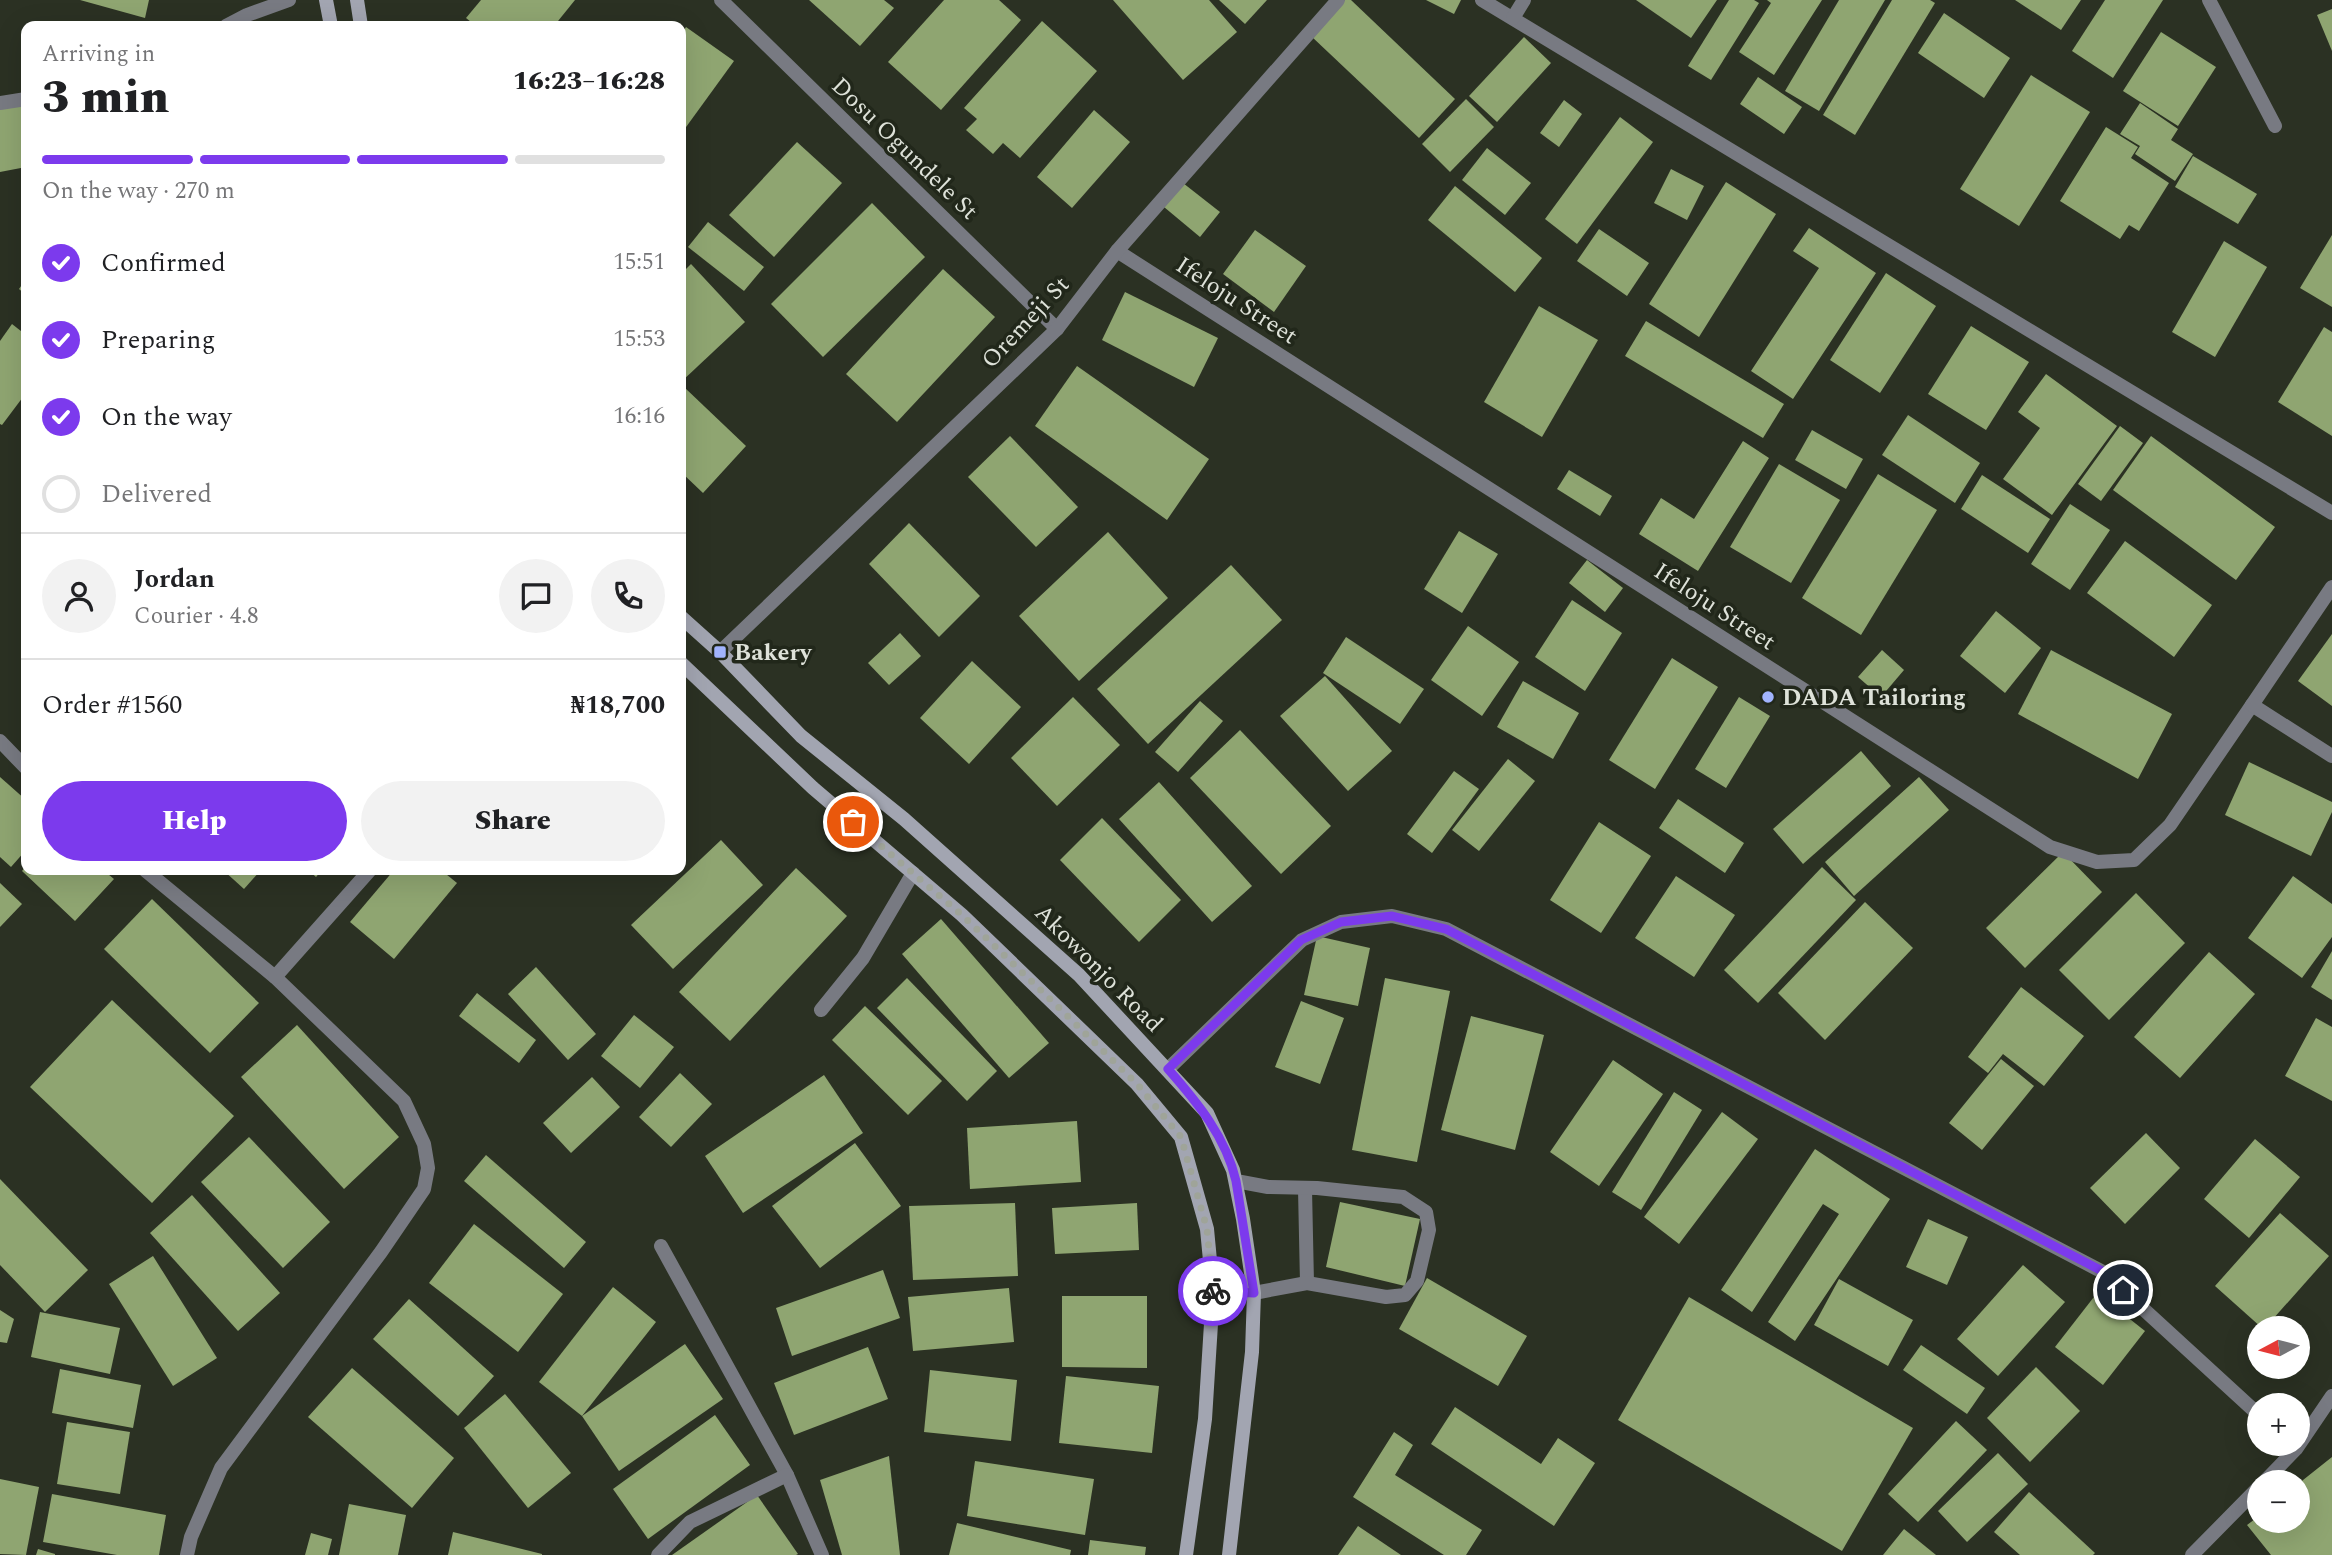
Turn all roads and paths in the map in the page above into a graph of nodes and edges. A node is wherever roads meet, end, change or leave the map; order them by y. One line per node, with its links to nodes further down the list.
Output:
1 (289, 0): 10 (street)
2 (326, 0): 11 (main road)
3 (357, 0): 12 (main road)
4 (722, 0): 17 (street, Dosu Ogundele St)
5 (1338, 0): 16 (street, Oremeji St)
6 (1482, 0): 9 (street)
7 (1524, 0): 9 (street)
8 (2209, 0): 15 (street)
9 (1513, 18): 18 (street)
10 (236, 21)
11 (330, 21)
12 (360, 21)
13 (21, 100): 14 (street)
14 (0, 103)
15 (2275, 126)
16 (1117, 251): 17 (street, Oremeji St); 23 (street, Ifeloju Street)
17 (1056, 329): 21 (street, Oremeji St)
18 (2332, 513)
19 (2332, 587): 23 (street, Ifeloju Street)
20 (686, 621): 21 (main road, Akowonjo Road)
21 (720, 652): 32 (main road, Akowonjo Road)
22 (686, 668): 27 (main road)
23 (2252, 705): 25 (street)
24 (1, 744): 26 (street)
25 (2332, 756)
26 (21, 763)
27 (913, 873): 31 (street); 37 (main road)
28 (151, 875): 30 (street)
29 (366, 875): 30 (street)
30 (275, 977): 46 (street)
31 (821, 1010)
32 (1168, 1069): 33 (main road, Akowonjo Road); 40 (street)
33 (1236, 1181): 34 (street); 38 (main road, Akowonjo Road)
34 (1305, 1189): 36 (street); 36 (street)
35 (661, 1246): 44 (street)
36 (1307, 1283): 38 (street)
37 (1213, 1292): 38 (street); 49 (main road)
38 (1254, 1293): 50 (main road, Akowonjo Road)
39 (2332, 1396): 41 (street)
40 (2247, 1404)
41 (2310, 1424)
42 (2285, 1456): 43 (street)
43 (2274, 1470)
44 (787, 1475): 47 (street); 48 (street)
45 (2247, 1499): 51 (street)
46 (187, 1555)
47 (658, 1555)
48 (822, 1555)
49 (1186, 1555)
50 (1229, 1555)
51 (2192, 1555)

